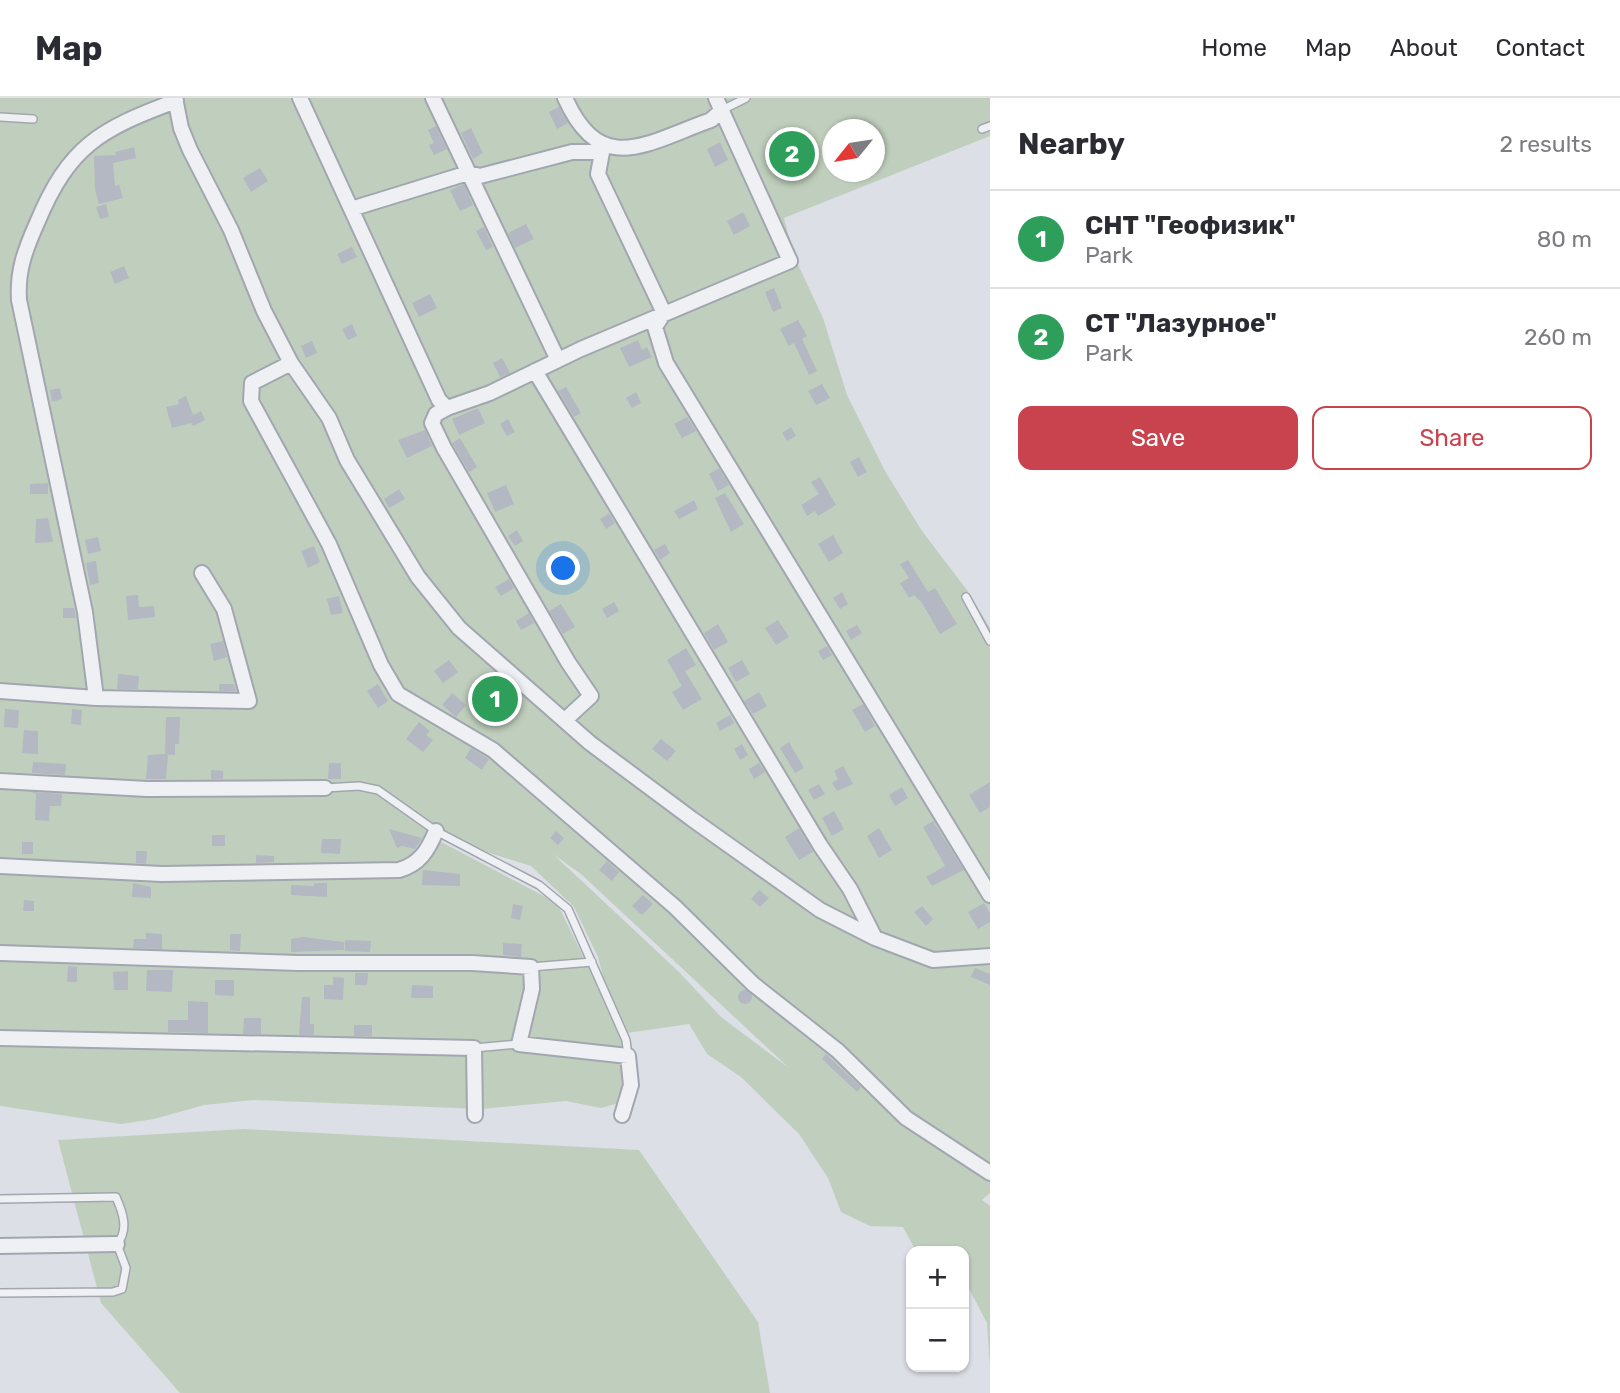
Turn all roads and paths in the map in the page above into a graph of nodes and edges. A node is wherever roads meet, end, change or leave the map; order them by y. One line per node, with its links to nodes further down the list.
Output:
1 (300, 98): 11 (street)
2 (433, 98): 10 (street)
3 (565, 98): 9 (street)
4 (746, 98): 6 (lane)
5 (175, 100): 14 (street); 21 (street)
6 (719, 104): 9 (street); 12 (street)
7 (0, 117): 8 (lane)
8 (33, 119)
9 (602, 149): 10 (street); 12 (street)
10 (468, 173): 11 (street); 13 (street)
11 (351, 209): 16 (street)
12 (664, 313): 13 (street); 27 (street)
13 (558, 360): 15 (street)
14 (291, 363): 22 (street); 39 (street)
15 (535, 371): 16 (street); 28 (street)
16 (447, 408): 22 (street)
17 (202, 573): 21 (street)
18 (966, 597): 19 (lane)
19 (990, 641)
20 (0, 691): 21 (street)
21 (96, 698)
22 (565, 720): 28 (street)
23 (0, 780): 24 (street)
24 (325, 788): 25 (lane)
25 (436, 831): 26 (street); 31 (lane)
26 (0, 866)
27 (990, 895)
28 (875, 938): 30 (street)
29 (0, 953): 32 (street)
30 (990, 956)
31 (592, 962): 32 (lane); 36 (lane)
32 (531, 967): 34 (street)
33 (0, 1038): 35 (street)
34 (519, 1044): 35 (lane); 36 (street)
35 (474, 1048): 37 (street)
36 (628, 1056): 38 (street)
37 (475, 1115)
38 (622, 1115)
39 (990, 1173)
40 (0, 1199): 41 (lane)
41 (117, 1244): 42 (street); 43 (lane)
42 (0, 1246)
43 (0, 1293)

